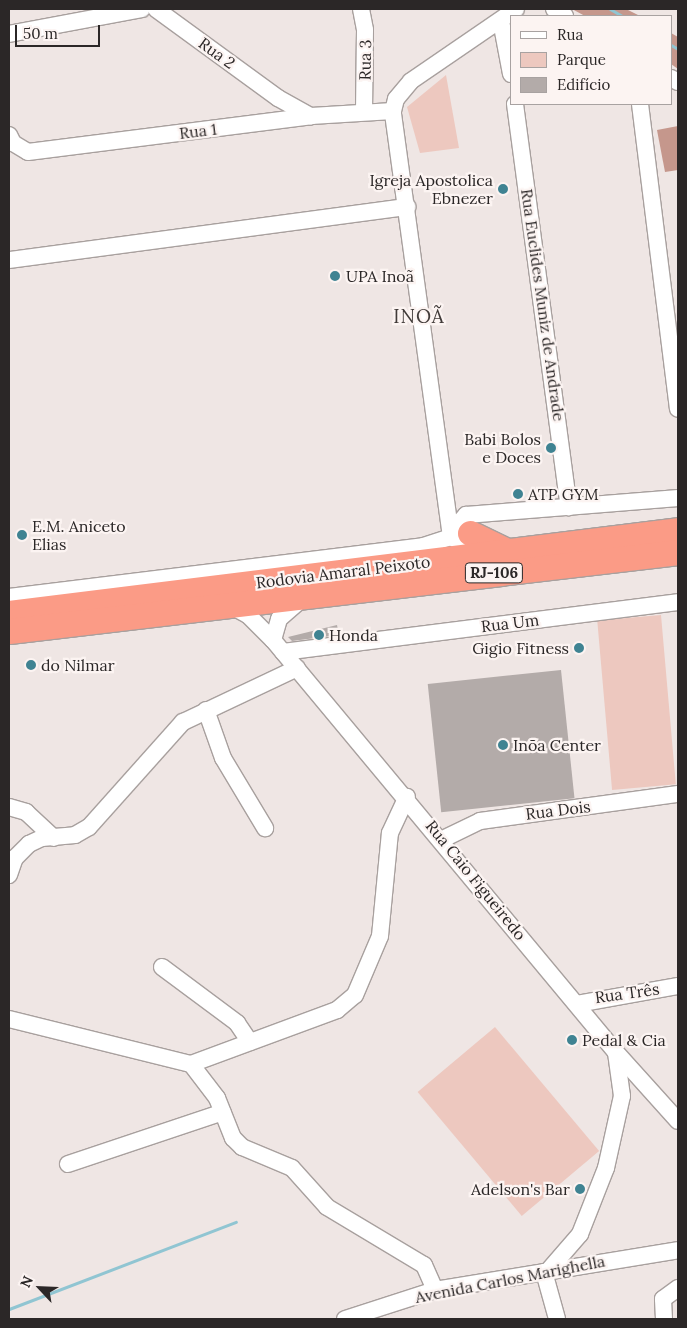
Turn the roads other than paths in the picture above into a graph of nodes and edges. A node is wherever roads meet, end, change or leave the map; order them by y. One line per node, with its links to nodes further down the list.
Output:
1 (142, 9): 6 (street)
2 (156, 9): 8 (street, Rua 2)
3 (361, 9): 11 (street, Rua 3)
4 (516, 9): 5 (street)
5 (502, 21): 7 (street); 12 (street)
6 (9, 34)
7 (510, 68)
8 (278, 98): 13 (street, Rua 2); 14 (street)
9 (515, 105): 20 (street, Rua Euclides Muniz de Andrade)
10 (640, 105): 18 (street)
11 (364, 111): 12 (street, Rua 1); 13 (street, Rua 1)
12 (393, 111): 16 (street)
13 (311, 116): 14 (street, Rua 1)
14 (269, 122): 15 (street, Rua 1)
15 (9, 136)
16 (407, 207): 17 (street); 22 (street)
17 (9, 260)
18 (678, 409)
19 (678, 498): 20 (street)
20 (569, 507): 22 (street)
21 (678, 530): 23 (highway, Rodovia Amaral Peixoto / RJ-106)
22 (459, 532): 23 (highway); 25 (highway); 27 (street)
23 (507, 551): 25 (highway, Rodovia Amaral Peixoto / RJ-106)
24 (678, 552): 26 (highway, Rodovia Amaral Peixoto / RJ-106)
25 (423, 562): 30 (highway, Rodovia Amaral Peixoto / RJ-106)
26 (309, 595): 29 (highway, Rodovia Amaral Peixoto / RJ-106); 32 (street)
27 (9, 596)
28 (678, 602): 32 (street, Rua Um)
29 (229, 605): 31 (highway, Rodovia Amaral Peixoto / RJ-106); 32 (street, Rua Caio Figueiredo)
30 (9, 613)
31 (9, 631)
32 (278, 646): 33 (street, Rua Caio Figueiredo)
33 (297, 668): 34 (street); 36 (street, Rua Caio Figueiredo)
34 (206, 710): 38 (street); 39 (street)
35 (678, 794): 40 (street, Rua Dois)
36 (407, 796): 40 (street, Rua Caio Figueiredo); 46 (street)
37 (9, 807): 39 (street)
38 (264, 828)
39 (54, 838): 41 (street)
40 (443, 839): 44 (street, Rua Caio Figueiredo)
41 (9, 875)
42 (162, 967): 46 (street)
43 (678, 986): 44 (street, Rua Três)
44 (577, 1004): 47 (street, Rua Caio Figueiredo)
45 (9, 1019): 48 (street)
46 (250, 1042): 48 (street)
47 (615, 1051): 49 (street, Rua Caio Figueiredo); 50 (street)
48 (191, 1064): 51 (street)
49 (640, 1076): 50 (street); 52 (street, Rua Caio Figueiredo)
50 (622, 1080): 54 (street)
51 (223, 1112): 53 (street); 59 (street)
52 (678, 1120)
53 (68, 1164)
54 (576, 1241): 56 (street); 57 (street)
55 (678, 1250): 56 (street, Avenida Carlos Marighella)
56 (588, 1264): 57 (street, Avenida Carlos Marighella)
57 (546, 1271): 59 (street, Avenida Carlos Marighella); 62 (street)
58 (678, 1288): 63 (street)
59 (435, 1290): 60 (street, Avenida Carlos Marighella)
60 (358, 1316): 61 (street, Avenida Carlos Marighella)
61 (345, 1319)
62 (557, 1319)
63 (664, 1319)

